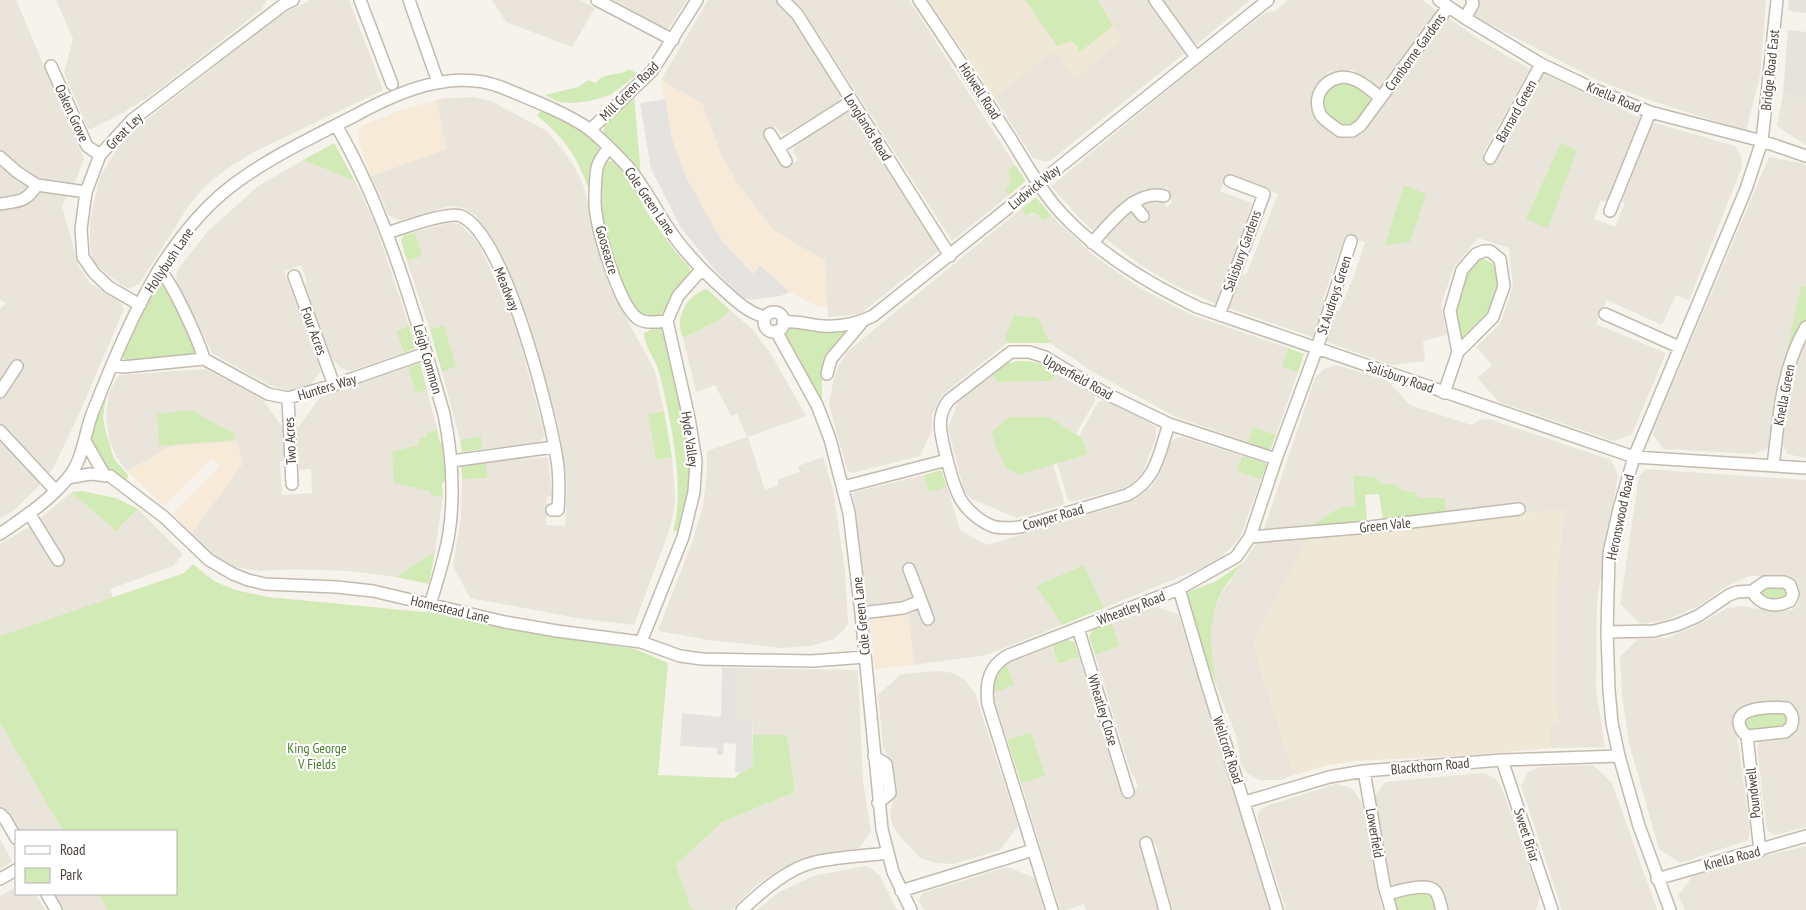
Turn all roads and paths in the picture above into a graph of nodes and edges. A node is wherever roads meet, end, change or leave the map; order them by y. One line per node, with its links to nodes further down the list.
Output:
1 (360, 0): 19 (street)
2 (409, 0): 18 (street)
3 (597, 0): 14 (street)
4 (697, 0): 14 (street, Mill Green Road)
5 (783, 0): 21 (street, Longlands Road)
6 (919, 0): 35 (street, Holwell Road)
7 (1155, 0): 15 (street)
8 (1268, 0): 15 (street, Ludwick Way)
9 (1472, 0): 13 (street)
10 (1777, 0): 26 (street, Bridge Road East)
11 (285, 2): 29 (street, Great Ley)
12 (1444, 3): 13 (street, Knella Road); 20 (street, Cranborne Gardens)
13 (1465, 18): 16 (street, Knella Road)
14 (673, 40): 24 (street, Mill Green Road)
15 (1196, 57): 35 (street, Ludwick Way)
16 (1541, 64): 22 (street, Knella Road); 32 (street, Barnard Green)
17 (51, 66): 29 (street, Oaken Grove)
18 (438, 82): 23 (street, Hollybush Lane); 24 (street, Cole Green Lane)
19 (392, 84)
20 (1382, 98): 20 (street, Cranborne Gardens)
21 (852, 101): 27 (street); 46 (street, Longlands Road)
22 (1650, 112): 26 (street, Knella Road); 41 (street)
23 (336, 125): 43 (street, Leigh Common); 47 (street, Hollybush Lane)
24 (590, 130): 28 (street, Cole Green Lane)
25 (770, 134): 27 (street)
26 (1762, 140): 30 (street, Knella Road); 58 (street, Heronswood Road)
27 (778, 148): 33 (street)
28 (608, 149): 48 (street, Cole Green Lane); 54 (street, Gooseacre)
29 (100, 155): 37 (street, Great Ley)
30 (1806, 156)
31 (0, 157): 36 (street)
32 (1490, 158)
33 (786, 161)
34 (1230, 181): 52 (street, Salisbury Gardens)
35 (1039, 183): 45 (street, Salisbury Road); 46 (street, Ludwick Way)
36 (38, 185): 37 (street); 39 (street)
37 (86, 192): 50 (street, Great Ley)
38 (1164, 196): 40 (street)
39 (0, 204)
40 (1132, 204): 42 (street); 45 (street)
41 (1610, 211)
42 (1142, 216)
43 (387, 233): 61 (street, Leigh Common); 73 (street, Meadway)
44 (1351, 241): 59 (street, St Audreys Green)
45 (1092, 243): 52 (street, Salisbury Road)
46 (950, 256): 55 (street, Ludwick Way)
47 (159, 270): 50 (street, Hollybush Lane); 62 (street)
48 (701, 270): 53 (street, Cole Green Lane); 54 (street)
49 (294, 276): 66 (street, Four Acres)
50 (140, 305): 63 (street, Hollybush Lane)
51 (1605, 314): 58 (street)
52 (1219, 315): 59 (street, Salisbury Road)
53 (765, 317): 56 (street, Ludwick Way)
54 (667, 321): 100 (street, Hyde Valley)
55 (863, 321): 56 (street, Ludwick Way); 65 (street)
56 (780, 326): 83 (street, Cole Green Lane)
57 (1806, 327): 78 (street, Knella Green)
58 (1679, 347): 74 (street, Heronswood Road)
59 (1316, 348): 68 (street, Salisbury Road); 75 (street, Wheatley Road)
60 (1458, 352): 60 (street); 68 (street)
61 (426, 354): 66 (street, Hunters Way); 77 (street, Leigh Common)
62 (204, 359): 63 (street); 69 (street, Hunters Way)
63 (113, 365): 72 (street, Hollybush Lane)
64 (17, 366): 67 (street)
65 (827, 374)
66 (334, 385): 69 (street, Hunters Way)
67 (0, 392)
68 (1444, 393): 74 (street, Salisbury Road)
69 (288, 398): 82 (street, Two Acres)
70 (1169, 424): 75 (street, Upperfield Road); 76 (street, Cowper Road); 76 (street, Upperfield Road)
71 (0, 431): 84 (street)
72 (85, 441): 80 (street); 81 (street, Hollybush Lane)
73 (554, 447): 77 (street); 86 (street, Meadway)
74 (1634, 457): 78 (street, Salisbury Road); 99 (street, Heronswood Road)
75 (1276, 459): 89 (street, Wheatley Road)
76 (946, 460): 83 (street)
77 (452, 461): 95 (street, Leigh Common)
78 (1773, 466): 79 (street, Salisbury Road)
79 (1806, 468)
80 (105, 476): 81 (street, Homestead Lane); 95 (street, Homestead Lane)
81 (68, 478): 84 (street, Hollybush Lane)
82 (292, 484)
83 (843, 488): 96 (street, Cole Green Lane)
84 (56, 491): 87 (street, Hollybush Lane)
85 (1519, 509): 89 (street, Green Vale)
86 (552, 510)
87 (30, 513): 88 (street, Hollybush Lane); 90 (street)
88 (0, 534)
89 (1250, 537): 92 (street, Wheatley Road)
90 (58, 560)
91 (909, 569): 94 (street)
92 (1179, 590): 98 (street, Wheatley Road); 107 (street, Wellcroft Road)
93 (1752, 591): 99 (street)
94 (921, 601): 96 (street); 97 (street)
95 (430, 605): 100 (street, Homestead Lane)
96 (861, 613): 101 (street, Cole Green Lane)
97 (928, 619)
98 (1078, 628): 106 (street, Wheatley Close); 112 (street, Wheatley Road)
99 (1607, 632): 103 (street, Heronswood Road)
100 (641, 642): 101 (street, Homestead Lane)
101 (865, 656): 114 (street, Cole Green Lane)
102 (1747, 736): 113 (street, Poundwell)
103 (1619, 756): 104 (street, Blackthorn Road); 116 (street, Heronswood Road)
104 (1502, 760): 105 (street, Blackthorn Road); 129 (street, Sweet Briar)
105 (1364, 771): 107 (street, Blackthorn Road); 119 (street, Lowerfield)
106 (1128, 792)
107 (1245, 802): 126 (street, Wellcroft Road)
108 (0, 814): 109 (street)
109 (15, 836)
110 (1806, 836): 113 (street, Knella Road)
111 (1146, 843): 125 (street)
112 (1033, 850): 118 (street); 124 (street)
113 (1760, 850): 116 (street, Knella Road)
114 (888, 853): 118 (street); 122 (street)
115 (15, 871): 117 (street)
116 (1657, 878): 130 (street, Heronswood Road)
117 (0, 879)
118 (901, 890): 123 (street)
119 (1387, 894): 127 (street, Lowerfield); 128 (street)
120 (48, 895): 121 (street)
121 (56, 910)
122 (742, 910)
123 (911, 910)
124 (1052, 910)
125 (1165, 910)
126 (1277, 910)
127 (1391, 910)
128 (1442, 910)
129 (1552, 910)
130 (1670, 910)

